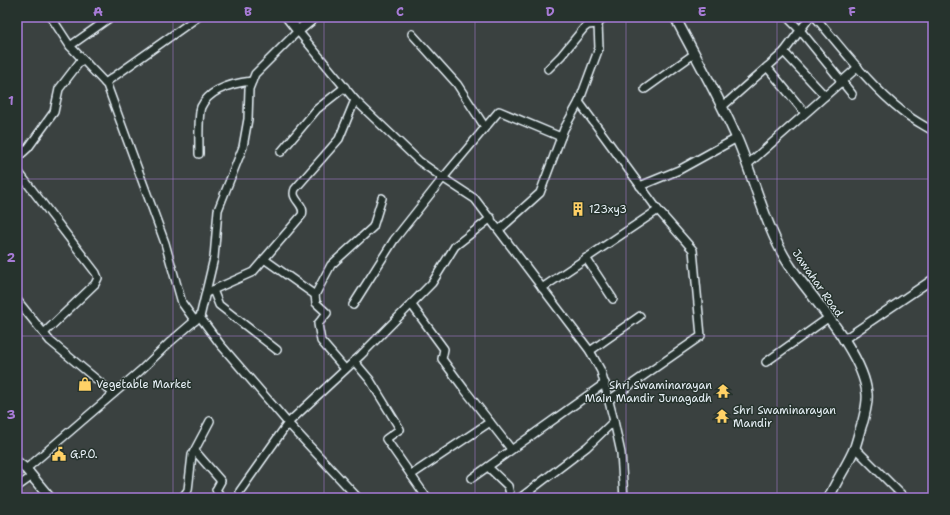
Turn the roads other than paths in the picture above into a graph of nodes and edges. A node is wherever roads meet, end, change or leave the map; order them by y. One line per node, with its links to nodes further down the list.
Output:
1 (51, 17): 15 (street)
2 (111, 17): 15 (street)
3 (198, 17): 24 (street)
4 (287, 17): 13 (street)
5 (315, 17): 13 (street)
6 (604, 17): 11 (street)
7 (675, 17): 17 (street, Jawahar Road)
8 (787, 17): 12 (street)
9 (810, 17): 12 (street)
10 (815, 17): 20 (street)
11 (598, 24): 21 (street); 30 (street)
12 (800, 30): 16 (street); 23 (street)
13 (298, 31): 22 (street); 25 (street)
14 (412, 34): 33 (street)
15 (70, 46): 18 (street)
16 (784, 52): 19 (street); 28 (street)
17 (694, 54): 26 (street); 31 (street, Jawahar Road)
18 (82, 59): 24 (street); 39 (street)
19 (767, 67): 31 (street); 32 (street)
20 (858, 67): 23 (street); 34 (street)
21 (548, 69)
22 (252, 81): 38 (street); 53 (street)
23 (841, 82): 27 (street); 28 (street)
24 (105, 83): 61 (street)
25 (345, 88): 29 (street); 37 (street)
26 (645, 89)
27 (852, 94)
28 (825, 96): 32 (street)
29 (355, 100): 42 (street); 49 (street)
30 (579, 102): 35 (street); 43 (street)
31 (722, 107): 36 (street, Jawahar Road)
32 (806, 113): 40 (street)
33 (485, 127): 35 (street); 42 (street)
34 (933, 131)
35 (561, 137): 47 (street)
36 (737, 138): 40 (street, Jawahar Road); 43 (street)
37 (281, 152)
38 (199, 154)
39 (17, 158)
40 (748, 164): 60 (street, Jawahar Road)
41 (17, 170): 62 (street)
42 (442, 178): 46 (street); 58 (street)
43 (640, 186): 45 (street)
44 (382, 198): 54 (street)
45 (658, 210): 48 (street); 71 (street)
46 (491, 218): 47 (street); 57 (street)
47 (499, 230): 51 (street)
48 (586, 258): 51 (street); 55 (street)
49 (264, 259): 52 (street); 54 (street)
50 (933, 279): 63 (street)
51 (542, 288): 65 (street)
52 (213, 290): 53 (street); 64 (street)
53 (206, 293): 61 (street)
54 (315, 295): 68 (street)
55 (613, 299)
56 (17, 300): 62 (street)
57 (412, 304): 66 (street); 74 (street)
58 (353, 305)
59 (640, 316): 65 (street)
60 (828, 318): 63 (street, Jawahar Road); 67 (street)
61 (197, 319): 70 (street); 75 (street)
62 (44, 334): 70 (street)
63 (843, 340): 76 (street, Jawahar Road)
64 (277, 350)
65 (590, 351): 69 (street)
66 (354, 361): 68 (street); 82 (street)
67 (766, 362)
68 (345, 369): 75 (street)
69 (605, 383): 71 (street); 77 (street)
70 (113, 393): 81 (street)
71 (609, 400): 73 (street)
72 (210, 421): 78 (street)
73 (614, 421): 92 (street); 93 (street)
74 (490, 422): 77 (street); 82 (street)
75 (288, 423): 85 (street); 89 (street)
76 (855, 448): 94 (street, Jawahar Road); 95 (street)
77 (511, 449): 80 (street)
78 (195, 451): 87 (street); 88 (street)
79 (17, 462): 81 (street)
80 (488, 467): 83 (street); 91 (street)
81 (28, 473): 84 (street); 86 (street)
82 (411, 475): 90 (street)
83 (472, 478)
84 (17, 486)
85 (240, 491)
86 (50, 498)
87 (182, 498)
88 (222, 498)
89 (358, 498)
90 (427, 498)
91 (511, 498)
92 (520, 498)
93 (624, 498)
94 (829, 498)
95 (905, 498)

